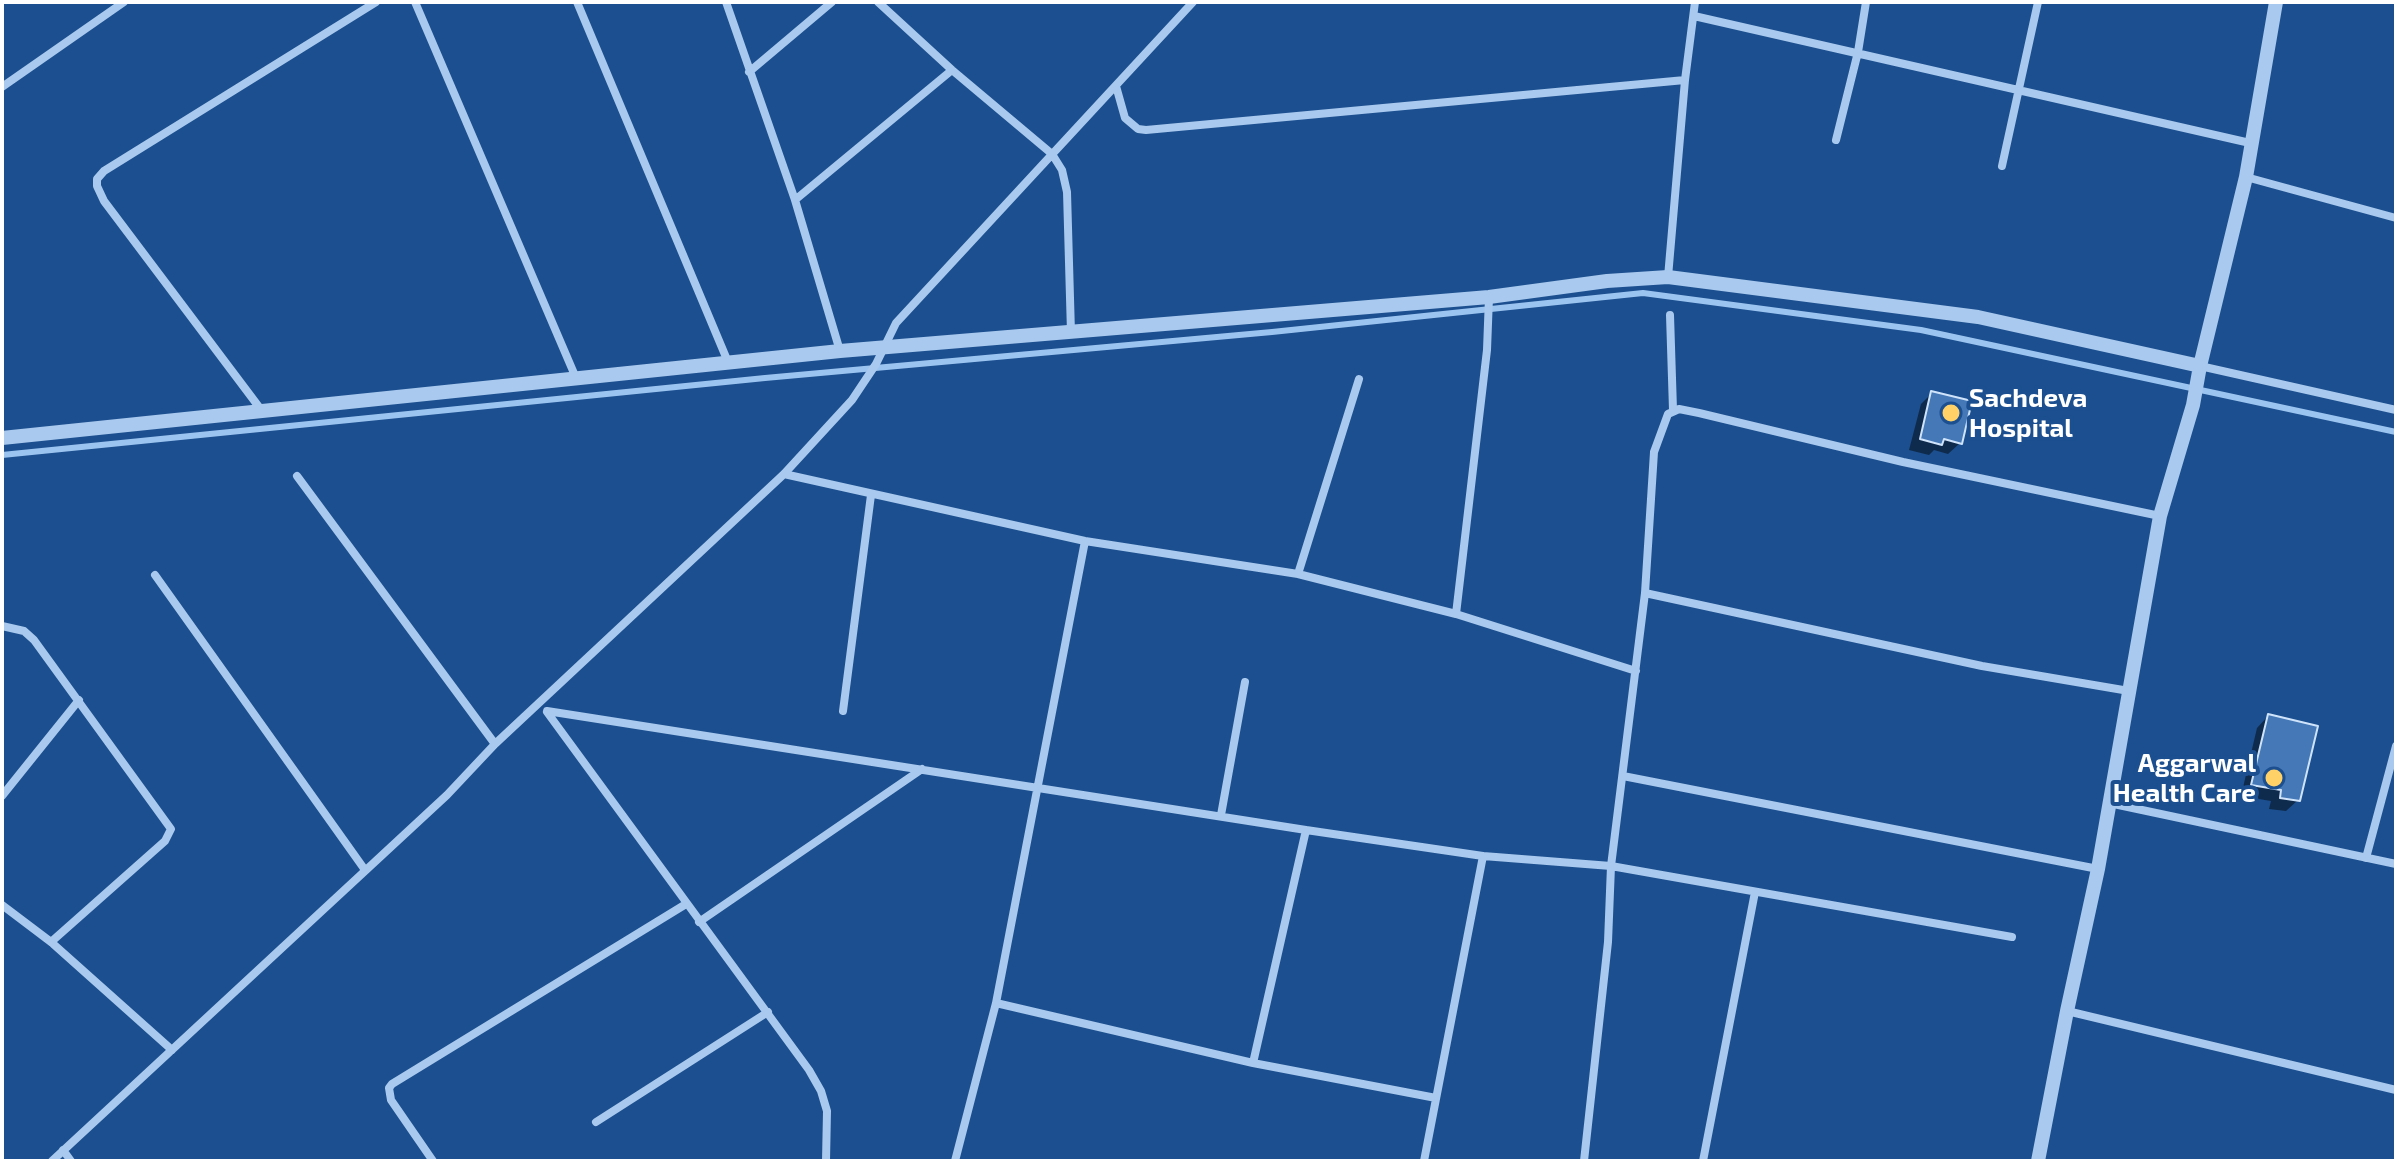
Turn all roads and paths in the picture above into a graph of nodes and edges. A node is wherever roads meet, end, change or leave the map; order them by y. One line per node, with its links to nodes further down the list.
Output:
1 (124, 2): 19 (street)
2 (376, 2): 40 (street)
3 (415, 2): 36 (street)
4 (577, 2): 34 (street)
5 (726, 2): 16 (street)
6 (832, 2): 16 (street)
7 (878, 2): 15 (street)
8 (1193, 2): 18 (street)
9 (1695, 2): 13 (street)
10 (1866, 2): 14 (street)
11 (2038, 2): 20 (street)
12 (2276, 2): 22 (street)
13 (1694, 16): 14 (street); 17 (street)
14 (1858, 52): 20 (street); 21 (street)
15 (952, 70): 23 (street); 26 (street)
16 (749, 72): 26 (street)
17 (1685, 80): 18 (street); 28 (street)
18 (1116, 86): 23 (street)
19 (2, 87)
20 (2020, 90): 22 (street); 24 (street)
21 (1836, 140)
22 (2250, 143): 25 (street)
23 (1052, 154): 31 (street); 32 (street)
24 (2002, 166)
25 (2246, 177): 27 (street); 35 (street)
26 (795, 200): 33 (street)
27 (2396, 218)
28 (1668, 277): 29 (street); 35 (street)
29 (1489, 302): 31 (street); 50 (street)
30 (1670, 315): 38 (street)
31 (1071, 333): 32 (street)
32 (882, 348): 33 (street); 42 (street)
33 (840, 351): 34 (street)
34 (728, 362): 36 (street)
35 (2198, 373): 39 (street); 45 (street)
36 (576, 378): 40 (street)
37 (1359, 379): 47 (street)
38 (1673, 410): 45 (street); 49 (street)
39 (2396, 410)
40 (262, 411): 41 (street)
41 (2, 438)
42 (784, 474): 44 (street); 56 (street)
43 (297, 476): 58 (street)
44 (871, 495): 46 (street); 57 (street)
45 (2160, 516): 54 (street)
46 (1085, 541): 47 (street); 62 (street)
47 (1298, 574): 50 (street)
48 (155, 575): 72 (street)
49 (1645, 593): 52 (street); 54 (street)
50 (1456, 614): 52 (street)
51 (2, 626): 55 (street)
52 (1636, 671): 61 (street)
53 (1245, 682): 65 (street)
54 (2129, 691): 64 (street)
55 (79, 700): 63 (street); 78 (street)
56 (544, 707): 58 (street); 60 (street); 74 (street)
57 (843, 711)
58 (495, 744): 72 (street)
59 (2396, 746): 68 (street)
60 (922, 769): 62 (street); 76 (street)
61 (1623, 776): 70 (street); 71 (street)
62 (1039, 787): 65 (street); 79 (street)
63 (2, 796)
64 (2109, 803): 68 (street); 71 (street)
65 (1221, 815): 66 (street)
66 (1306, 830): 67 (street); 83 (street)
67 (1483, 856): 70 (street); 85 (street)
68 (2366, 858): 69 (street)
69 (2396, 864)
70 (1611, 866): 73 (street); 94 (street)
71 (2098, 869): 80 (street)
72 (365, 870): 82 (street)
73 (1755, 892): 77 (street); 95 (street)
74 (686, 904): 76 (street); 90 (street)
75 (2, 905): 78 (street)
76 (699, 922): 81 (street)
77 (2012, 937)
78 (51, 942): 82 (street)
79 (996, 1003): 83 (street); 92 (street)
80 (2067, 1011): 84 (street); 96 (street)
81 (768, 1012): 86 (street); 91 (street)
82 (172, 1050): 87 (street)
83 (1253, 1063): 85 (street)
84 (2396, 1090)
85 (1436, 1098): 93 (street)
86 (596, 1122)
87 (63, 1150): 88 (street); 89 (street)
88 (52, 1161)
89 (71, 1161)
90 (433, 1161)
91 (826, 1161)
92 (955, 1161)
93 (1424, 1161)
94 (1584, 1161)
95 (1703, 1161)
96 (2038, 1161)

